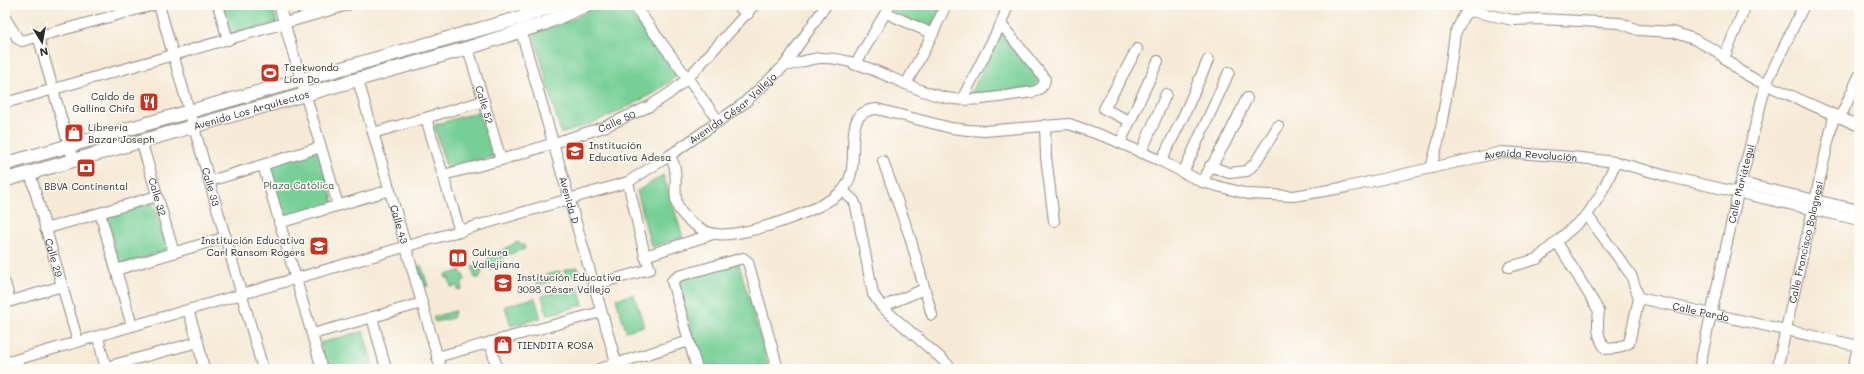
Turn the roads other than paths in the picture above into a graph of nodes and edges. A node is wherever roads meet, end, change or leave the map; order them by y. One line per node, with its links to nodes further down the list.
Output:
1 (153, 5): 24 (street)
2 (159, 5): 28 (street, Calle 33)
3 (218, 5): 25 (street)
4 (279, 5): 20 (street)
5 (348, 5): 16 (street)
6 (555, 5): 37 (main road, Avenida Los Arquitectos)
7 (586, 5): 22 (main road, Avenida Los Arquitectos)
8 (634, 5): 36 (street)
9 (736, 5): 18 (street)
10 (754, 5): 18 (street, Calle 50)
11 (826, 5): 33 (street, Avenida César Vallejo)
12 (946, 5): 23 (street)
13 (1008, 5): 21 (street)
14 (1746, 5): 29 (street)
15 (1804, 5): 40 (street, Calle Mariátegui)
16 (335, 7): 20 (street)
17 (888, 9): 23 (street); 32 (street)
18 (748, 14): 36 (street, Calle 50)
19 (5, 18): 24 (street)
20 (284, 24): 25 (street); 37 (street)
21 (1001, 24): 45 (street); 45 (street)
22 (521, 31): 26 (main road, Avenida Los Arquitectos); 59 (street, Avenida D)
23 (933, 34): 39 (street)
24 (38, 36): 41 (street)
25 (228, 40): 28 (street)
26 (468, 48): 38 (main road, Avenida Los Arquitectos); 46 (street, Calle 52)
27 (1137, 49): 52 (street)
28 (174, 56): 41 (street); 48 (street, Calle 33)
29 (1724, 58): 40 (street); 73 (street)
30 (1208, 60): 68 (street)
31 (1158, 61): 52 (street)
32 (855, 65): 33 (street); 39 (street)
33 (784, 66): 51 (street, Avenida César Vallejo)
34 (1229, 72): 75 (street)
35 (1859, 76): 49 (street, Calle Francisco Bolognesi)
36 (688, 78): 51 (street); 59 (street, Calle 50)
37 (301, 80): 43 (street); 48 (main road, Avenida Los Arquitectos)
38 (358, 80): 43 (main road, Avenida Los Arquitectos); 57 (street, Calle 43)
39 (906, 84): 45 (street)
40 (1766, 84): 49 (street); 81 (street, Calle Mariátegui)
41 (53, 88): 47 (street); 61 (street)
42 (1166, 94): 63 (street)
43 (305, 95): 54 (main road, Avenida Los Arquitectos); 62 (street)
44 (1246, 98): 72 (street)
45 (962, 99)
46 (484, 102): 50 (street); 66 (street, Calle 52)
47 (5, 103)
48 (190, 112): 54 (street, Calle 33); 61 (main road, Avenida Los Arquitectos)
49 (1837, 117): 56 (street); 87 (street, Calle Francisco Bolognesi)
50 (426, 118): 57 (street); 76 (street)
51 (718, 120): 64 (street, Avenida César Vallejo)
52 (1130, 121): 60 (street)
53 (1045, 125): 60 (street, Avenida Revolución); 83 (street, Avenida Revolución); 94 (street)
54 (194, 126): 58 (main road, Avenida Los Arquitectos); 78 (street, Calle 33)
55 (1278, 126): 72 (street)
56 (1859, 126)
57 (373, 133): 82 (street, Calle 43)
58 (141, 140): 65 (main road, Avenida Los Arquitectos); 85 (street, Calle 32)
59 (554, 142): 66 (street, Calle 50); 86 (street, Avenida D)
60 (1120, 143): 63 (street, Avenida Revolución)
61 (68, 146): 65 (street); 70 (main road, Avenida Los Arquitectos)
62 (321, 147): 71 (street); 88 (street)
63 (1141, 153): 68 (street, Avenida Revolución)
64 (669, 156): 79 (street, Avenida César Vallejo); 98 (street)
65 (73, 160): 74 (main road, Avenida Los Arquitectos)
66 (501, 160): 76 (street, Calle 50)
67 (883, 161): 110 (street)
68 (1161, 161): 75 (street, Avenida Revolución)
69 (1616, 162): 73 (street, Avenida Revolución); 84 (street, Avenida Revolución); 92 (street)
70 (5, 164)
71 (263, 165): 78 (street); 95 (street)
72 (1210, 166): 80 (street)
73 (1431, 168): 80 (street, Avenida Revolución)
74 (30, 173): 77 (main road, Avenida Los Arquitectos); 96 (street, Calle 29)
75 (1183, 173): 80 (street, Avenida Revolución)
76 (443, 175): 97 (street)
77 (5, 180)
78 (210, 181): 99 (street, Calle 33)
79 (628, 182): 86 (street, Avenida César Vallejo); 103 (street)
80 (1202, 182)
81 (1741, 182): 84 (street, Calle Mariátegui); 87 (street)
82 (390, 190): 88 (street); 101 (street, Calle 43)
83 (842, 191): 98 (street); 115 (street)
84 (1738, 193): 90 (street, Avenida Revolución); 118 (street, Calle Mariátegui)
85 (158, 196): 91 (street); 102 (street, Calle 32)
86 (569, 198): 97 (street, Avenida César Vallejo); 108 (street, Avenida D)
87 (1816, 200): 89 (street); 90 (street, Calle Francisco Bolognesi)
88 (338, 205): 95 (street)
89 (1859, 210)
90 (1813, 211): 93 (street, Avenida Revolución); 122 (street, Calle Francisco Bolognesi)
91 (100, 213): 96 (street); 105 (street)
92 (1587, 215): 100 (street); 112 (street)
93 (1859, 220)
94 (1054, 221)
95 (279, 223): 106 (street)
96 (45, 229): 109 (street, Calle 29)
97 (460, 232): 101 (street, Avenida César Vallejo)
98 (714, 234): 103 (street)
99 (226, 237): 102 (street); 111 (street, Calle 33)
100 (1557, 242): 104 (street); 112 (street)
101 (406, 247): 106 (street, Avenida César Vallejo); 114 (street, Calle 43)
102 (174, 252): 105 (street)
103 (645, 256): 108 (street)
104 (1509, 268)
105 (116, 270): 121 (street)
106 (296, 279): 111 (street, Avenida César Vallejo); 123 (street)
107 (5, 283): 113 (street)
108 (594, 285): 117 (street, Avenida D)
109 (62, 286): 113 (street); 126 (street, Calle 29)
110 (924, 288): 115 (street); 119 (street)
111 (242, 295): 116 (street, Avenida César Vallejo); 135 (street, Calle 33)
112 (1638, 298): 118 (street, Calle Pardo)
113 (8, 302)
114 (422, 303): 120 (street); 130 (street, Calle 43)
115 (882, 307): 143 (street)
116 (188, 310): 121 (street, Avenida César Vallejo); 127 (street)
117 (601, 312): 128 (street); 132 (street, Avenida D)
118 (1710, 313): 122 (street, Calle Pardo); 144 (street, Calle Mariátegui)
119 (932, 315)
120 (372, 318): 123 (street); 137 (street)
121 (132, 326): 124 (street, Avenida César Vallejo)
122 (1785, 330): 129 (street, Calle Pardo); 145 (street, Calle Francisco Bolognesi)
123 (313, 334): 136 (street)
124 (98, 337): 126 (street, Avenida César Vallejo); 133 (street)
125 (689, 341): 132 (street); 141 (street); 142 (street)
126 (78, 342): 131 (street, Avenida César Vallejo)
127 (198, 342): 133 (street); 134 (street)
128 (490, 342): 130 (street); 139 (street)
129 (1859, 344): 146 (street)
130 (437, 357): 138 (street, Calle 43)
131 (5, 363)
132 (617, 367): 140 (street)
133 (106, 368)
134 (204, 369)
135 (263, 369)
136 (322, 369)
137 (386, 369)
138 (441, 369)
139 (498, 369)
140 (600, 369)
141 (697, 369)
142 (778, 369)
143 (952, 369)
144 (1699, 369)
145 (1777, 369)
146 (1853, 369)

